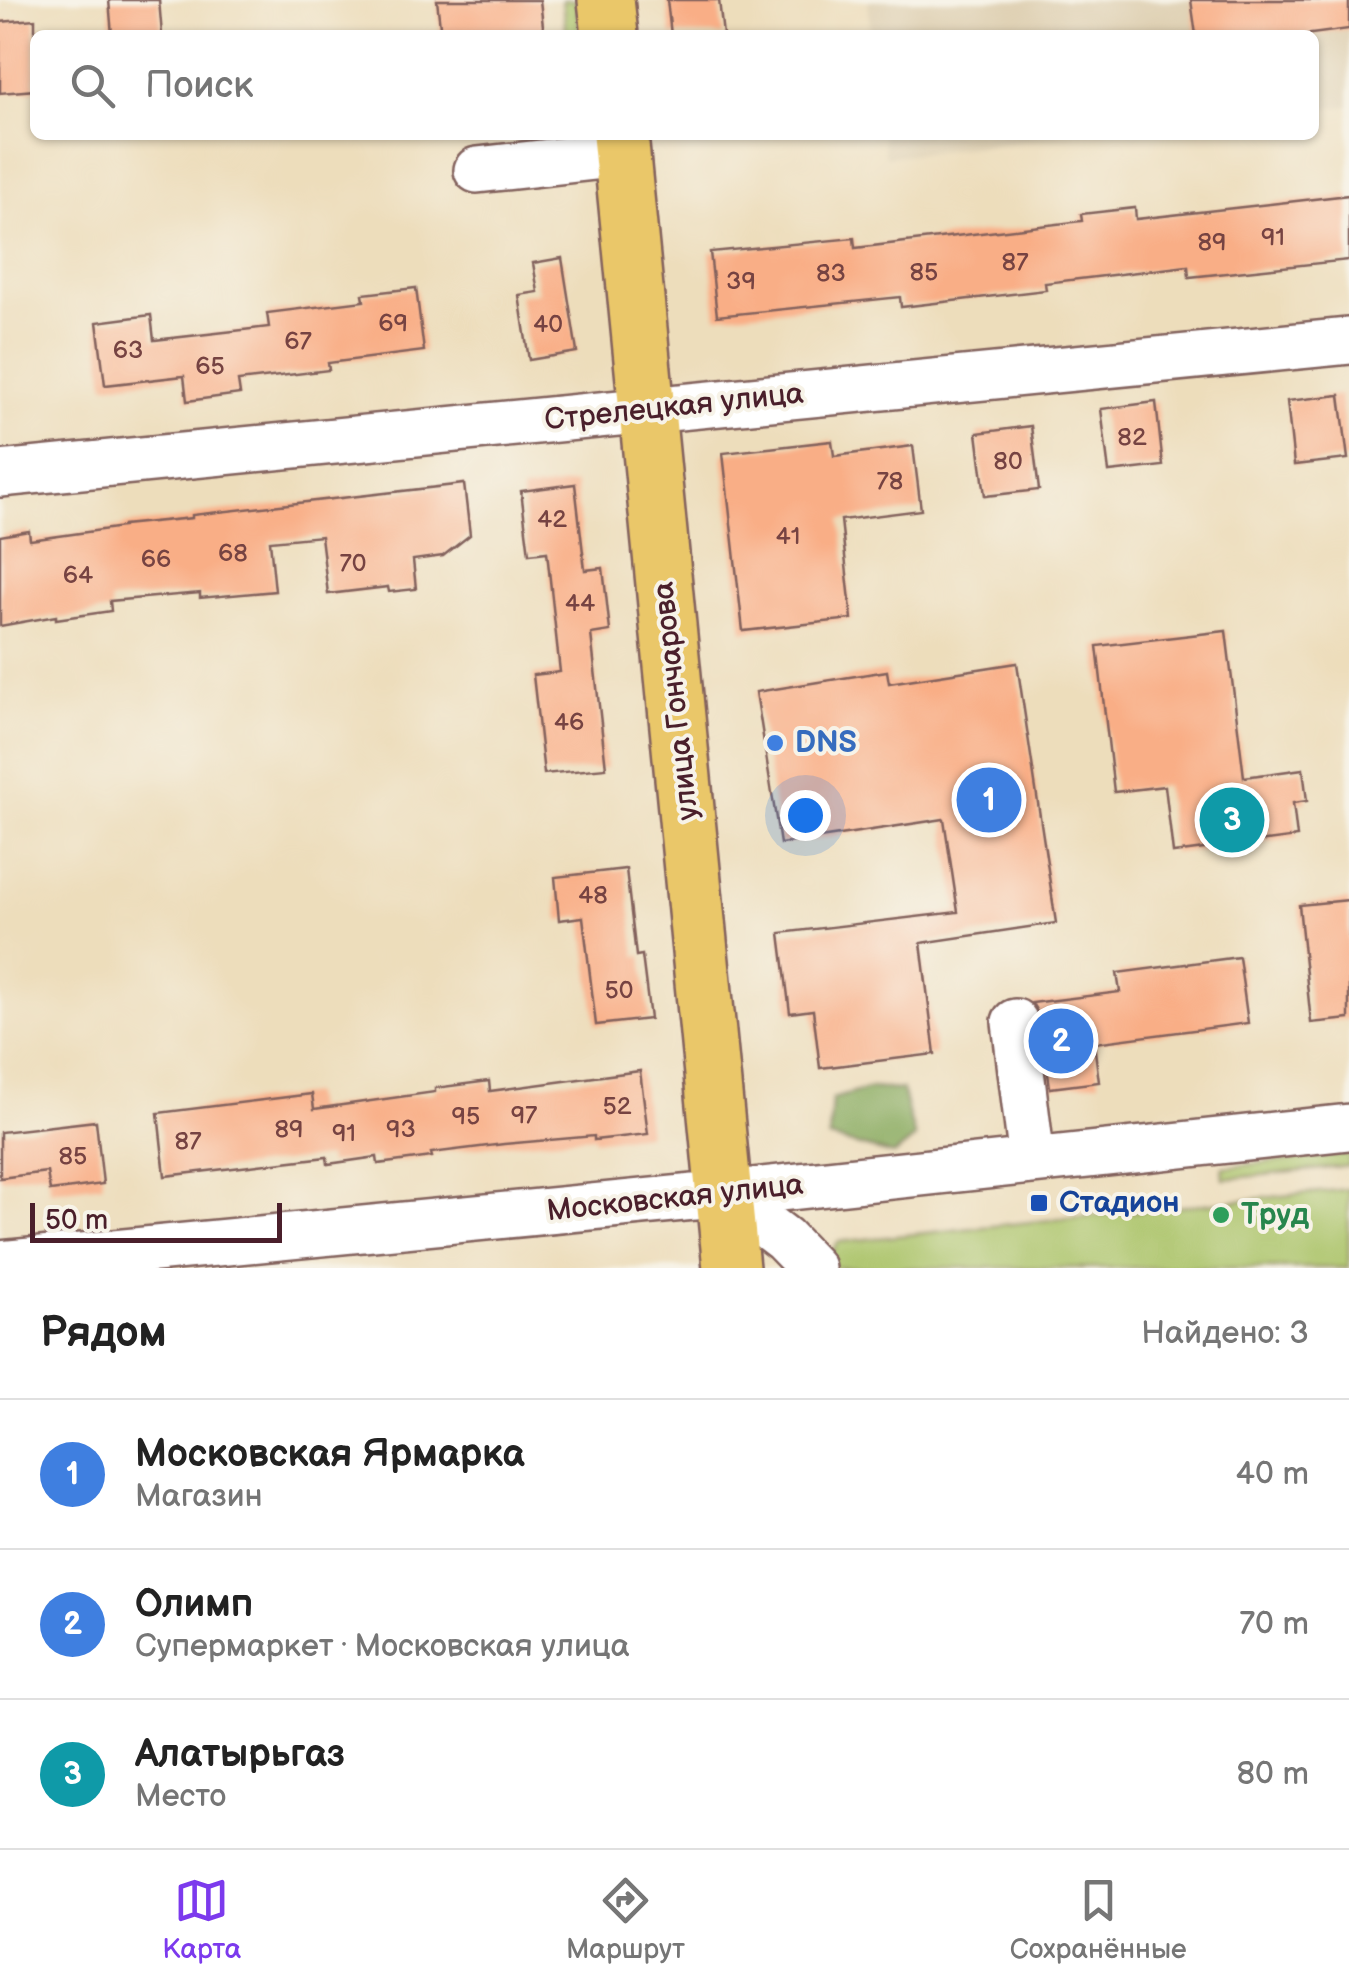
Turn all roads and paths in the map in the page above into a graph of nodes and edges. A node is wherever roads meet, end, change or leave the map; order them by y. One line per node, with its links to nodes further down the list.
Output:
1 (606, 0): 2 (main road)
2 (609, 30)
3 (621, 145): 4 (street); 6 (main road, улица Гончарова)
4 (477, 170)
5 (1349, 340): 6 (street, Стрелецкая улица)
6 (647, 409): 7 (street, Стрелецкая улица); 11 (main road, улица Гончарова)
7 (0, 474)
8 (1015, 1022): 10 (street)
9 (1349, 1127): 10 (street, Московская улица)
10 (1032, 1161): 11 (street, Московская улица)
11 (725, 1194): 12 (street, Московская улица); 14 (main road, улица Гончарова); 15 (street)
12 (58, 1263): 13 (street, Московская улица)
13 (0, 1264)
14 (731, 1268)
15 (812, 1268)

